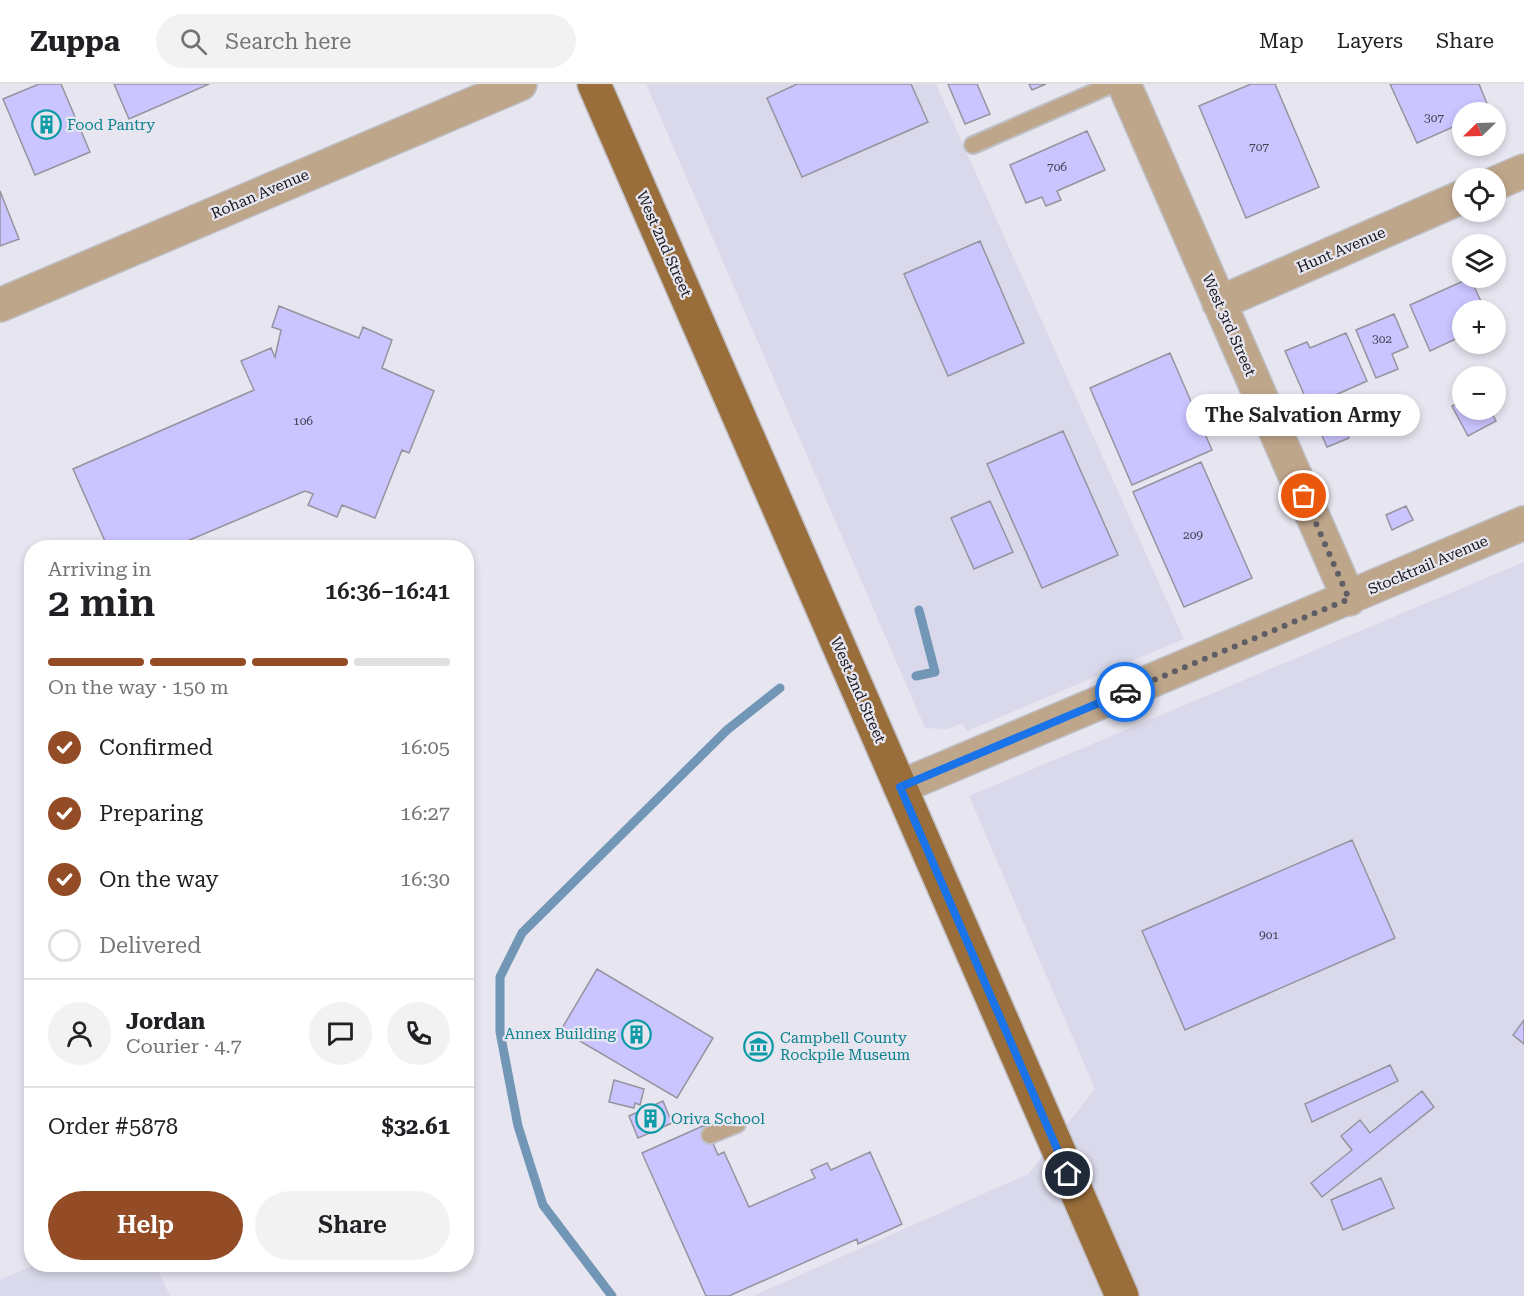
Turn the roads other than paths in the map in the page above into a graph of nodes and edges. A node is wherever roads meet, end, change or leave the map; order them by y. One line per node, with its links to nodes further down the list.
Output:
1 (520, 84): 10 (street, Rohan Avenue)
2 (594, 84): 13 (main road, West 2nd Street)
3 (1113, 84): 5 (lane)
4 (1124, 84): 9 (street, West 3rd Street)
5 (973, 145)
6 (1524, 171): 7 (street)
7 (1506, 179)
8 (1452, 201): 9 (street, Hunt Avenue)
9 (1219, 303): 12 (street, West 3rd Street)
10 (0, 305)
11 (1524, 523): 12 (street, Stocktrail Avenue)
12 (1349, 599): 13 (street, Stocktrail Avenue)
13 (900, 787): 16 (main road, West 2nd Street)
14 (737, 1124): 15 (lane)
15 (710, 1135)
16 (1122, 1296)

